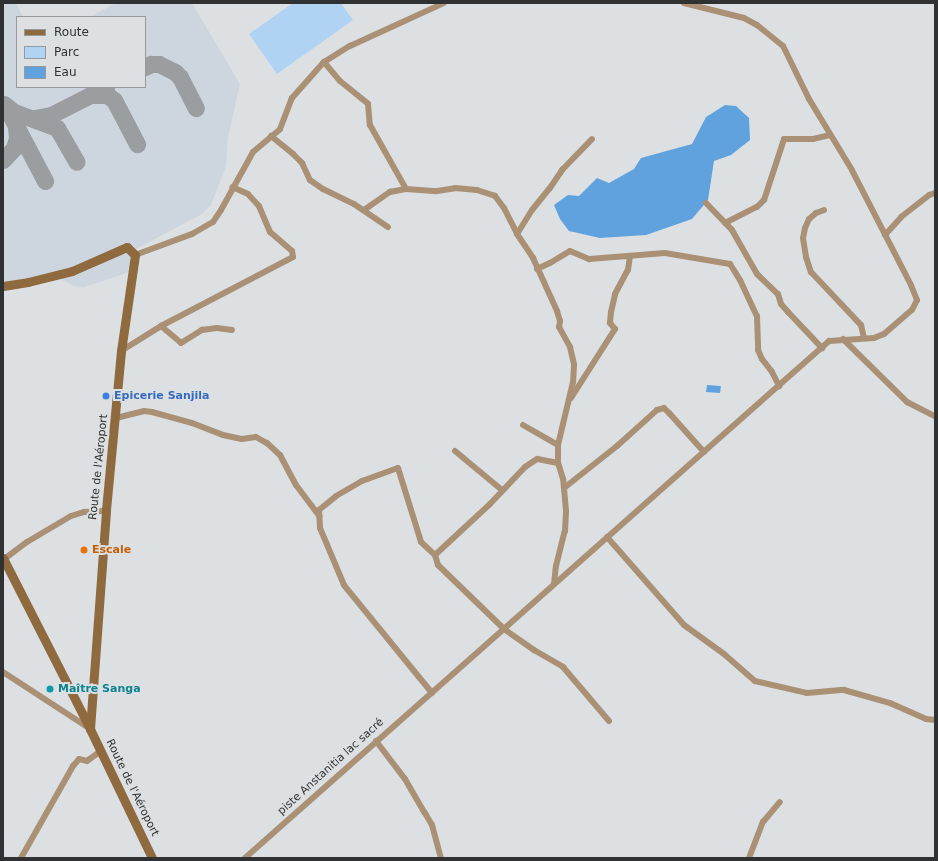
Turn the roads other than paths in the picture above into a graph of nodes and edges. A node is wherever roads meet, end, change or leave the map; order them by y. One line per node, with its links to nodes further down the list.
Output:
1 (444, 3): 3 (street)
2 (684, 3): 4 (street)
3 (324, 62): 5 (street); 8 (street)
4 (830, 135): 13 (street); 16 (street)
5 (271, 136): 7 (street); 11 (street)
6 (592, 139): 15 (street)
7 (232, 187): 17 (street); 21 (street)
8 (406, 189): 11 (street); 15 (street)
9 (935, 193): 16 (street)
10 (706, 203): 13 (street)
11 (364, 210): 14 (street)
12 (824, 210): 23 (street)
13 (725, 223): 25 (street)
14 (388, 227)
15 (517, 234): 19 (street)
16 (886, 235): 23 (street, piste Anstanitia lac sacré)
17 (135, 255): 20 (main road); 26 (main road, Route de l'Aéroport)
18 (630, 256): 19 (street); 27 (street); 28 (street)
19 (537, 269): 28 (street)
20 (3, 286)
21 (161, 326): 22 (street); 26 (street)
22 (232, 330)
23 (864, 338): 24 (street, piste Anstanitia lac sacré)
24 (843, 339): 25 (street, piste Anstanitia lac sacré); 29 (street)
25 (822, 348): 27 (street, piste Anstanitia lac sacré)
26 (121, 351): 30 (main road, Route de l'Aéroport)
27 (779, 386): 34 (street, piste Anstanitia lac sacré)
28 (568, 402): 32 (street)
29 (935, 416)
30 (116, 418): 38 (main road, Route de l'Aéroport); 39 (street)
31 (523, 425): 32 (street)
32 (558, 445): 35 (street)
33 (456, 451): 37 (street)
34 (704, 452): 36 (street); 40 (street, piste Anstanitia lac sacré)
35 (558, 463): 36 (street); 37 (street)
36 (564, 488): 43 (street)
37 (502, 490): 41 (street)
38 (106, 511): 42 (street); 49 (main road, Route de l'Aéroport)
39 (319, 516): 41 (street); 46 (street)
40 (607, 537): 43 (street, piste Anstanitia lac sacré); 47 (street)
41 (436, 555): 44 (street)
42 (3, 559): 49 (main road, Route de l'Aéroport)
43 (554, 584): 44 (street, piste Anstanitia lac sacré)
44 (504, 629): 46 (street, piste Anstanitia lac sacré); 48 (street)
45 (3, 672): 49 (street)
46 (432, 693): 50 (street, piste Anstanitia lac sacré)
47 (935, 720)
48 (609, 721)
49 (90, 729): 51 (main road, Route de l'Aéroport)
50 (376, 741): 55 (street, piste Anstanitia lac sacré); 56 (street)
51 (101, 751): 53 (street); 54 (main road, Route de l'Aéroport)
52 (780, 802): 57 (street)
53 (21, 858)
54 (152, 858)
55 (245, 858)
56 (441, 858)
57 (749, 858)

